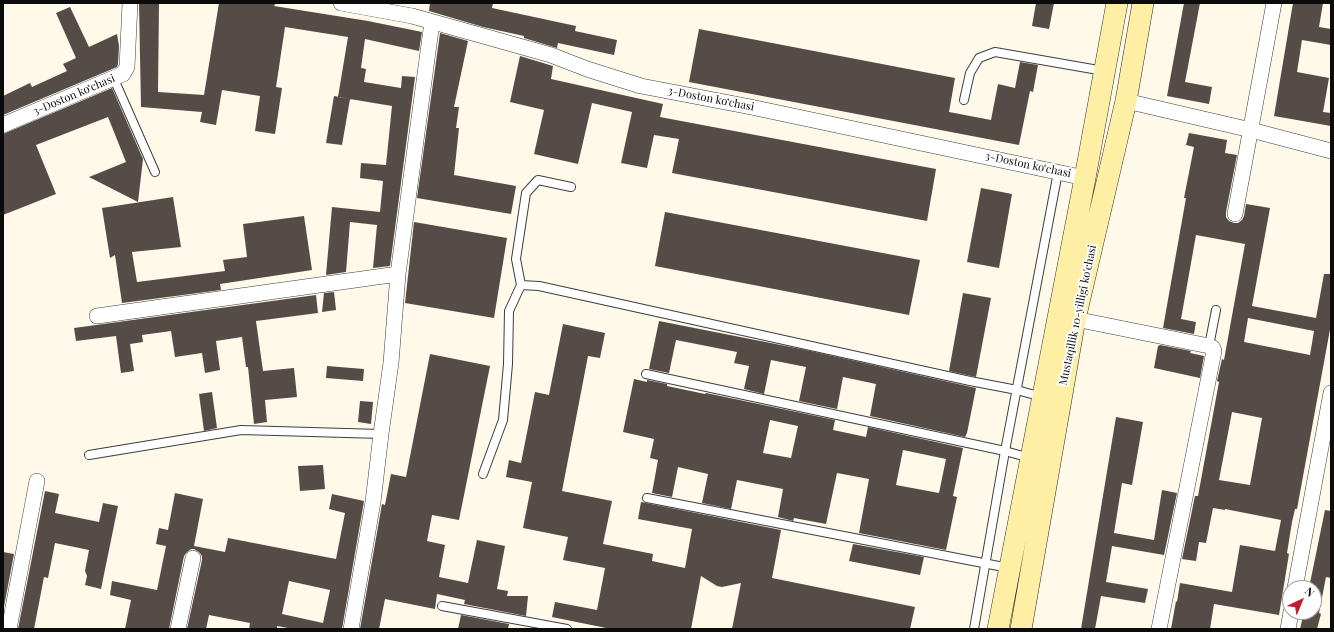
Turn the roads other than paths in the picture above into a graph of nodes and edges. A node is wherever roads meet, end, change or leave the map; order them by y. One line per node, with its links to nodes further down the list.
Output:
1 (130, 3): 9 (street, 3-Doston koʻchasi)
2 (341, 3): 6 (street, 3-Doston koʻchasi)
3 (1117, 3): 8 (main road, Mustaqillik 10-yilligi ko'chasi)
4 (1143, 3): 11 (main road, Mustaqillik 10-yilligi ko'chasi)
5 (1274, 3): 13 (street)
6 (414, 9): 7 (street, 3-Doston koʻchasi)
7 (432, 22): 16 (street, 3-Doston koʻchasi); 20 (street)
8 (1104, 71): 10 (lane); 17 (main road, Mustaqillik 10-yilligi ko'chasi)
9 (114, 79): 12 (street, 3-Doston koʻchasi); 15 (lane)
10 (964, 100)
11 (1126, 101): 13 (street); 24 (main road, Mustaqillik 10-yilligi ko'chasi)
12 (3, 125)
13 (1251, 130): 14 (street); 19 (street)
14 (1331, 151)
15 (155, 172)
16 (1058, 172): 17 (street, 3-Doston koʻchasi); 27 (lane)
17 (1086, 178): 29 (main road, Mustaqillik 10-yilligi ko'chasi)
18 (571, 187): 21 (lane)
19 (1235, 214)
20 (398, 274): 23 (street); 30 (street)
21 (520, 285): 27 (lane); 34 (lane)
22 (1216, 310): 25 (lane)
23 (96, 316)
24 (1075, 319): 25 (street); 48 (main road, Mustaqillik 10-yilligi ko'chasi)
25 (1209, 346): 49 (street)
26 (646, 374): 31 (lane)
27 (1017, 390): 29 (lane); 31 (lane)
28 (1331, 393): 40 (street)
29 (1043, 398): 33 (main road, Mustaqillik 10-yilligi ko'chasi)
30 (380, 434): 32 (lane); 44 (street)
31 (1004, 451): 33 (lane); 38 (lane)
32 (89, 455)
33 (1031, 458): 39 (main road, Mustaqillik 10-yilligi ko'chasi)
34 (483, 474)
35 (37, 481): 42 (street)
36 (647, 498): 38 (lane)
37 (193, 558): 43 (street)
38 (985, 563): 39 (lane); 46 (lane)
39 (1010, 568): 47 (main road, Mustaqillik 10-yilligi ko'chasi)
40 (1297, 580)
41 (442, 606): 45 (lane)
42 (9, 629)
43 (178, 629)
44 (351, 629)
45 (567, 629)
46 (974, 629)
47 (998, 629)
48 (1020, 629)
49 (1159, 629)

